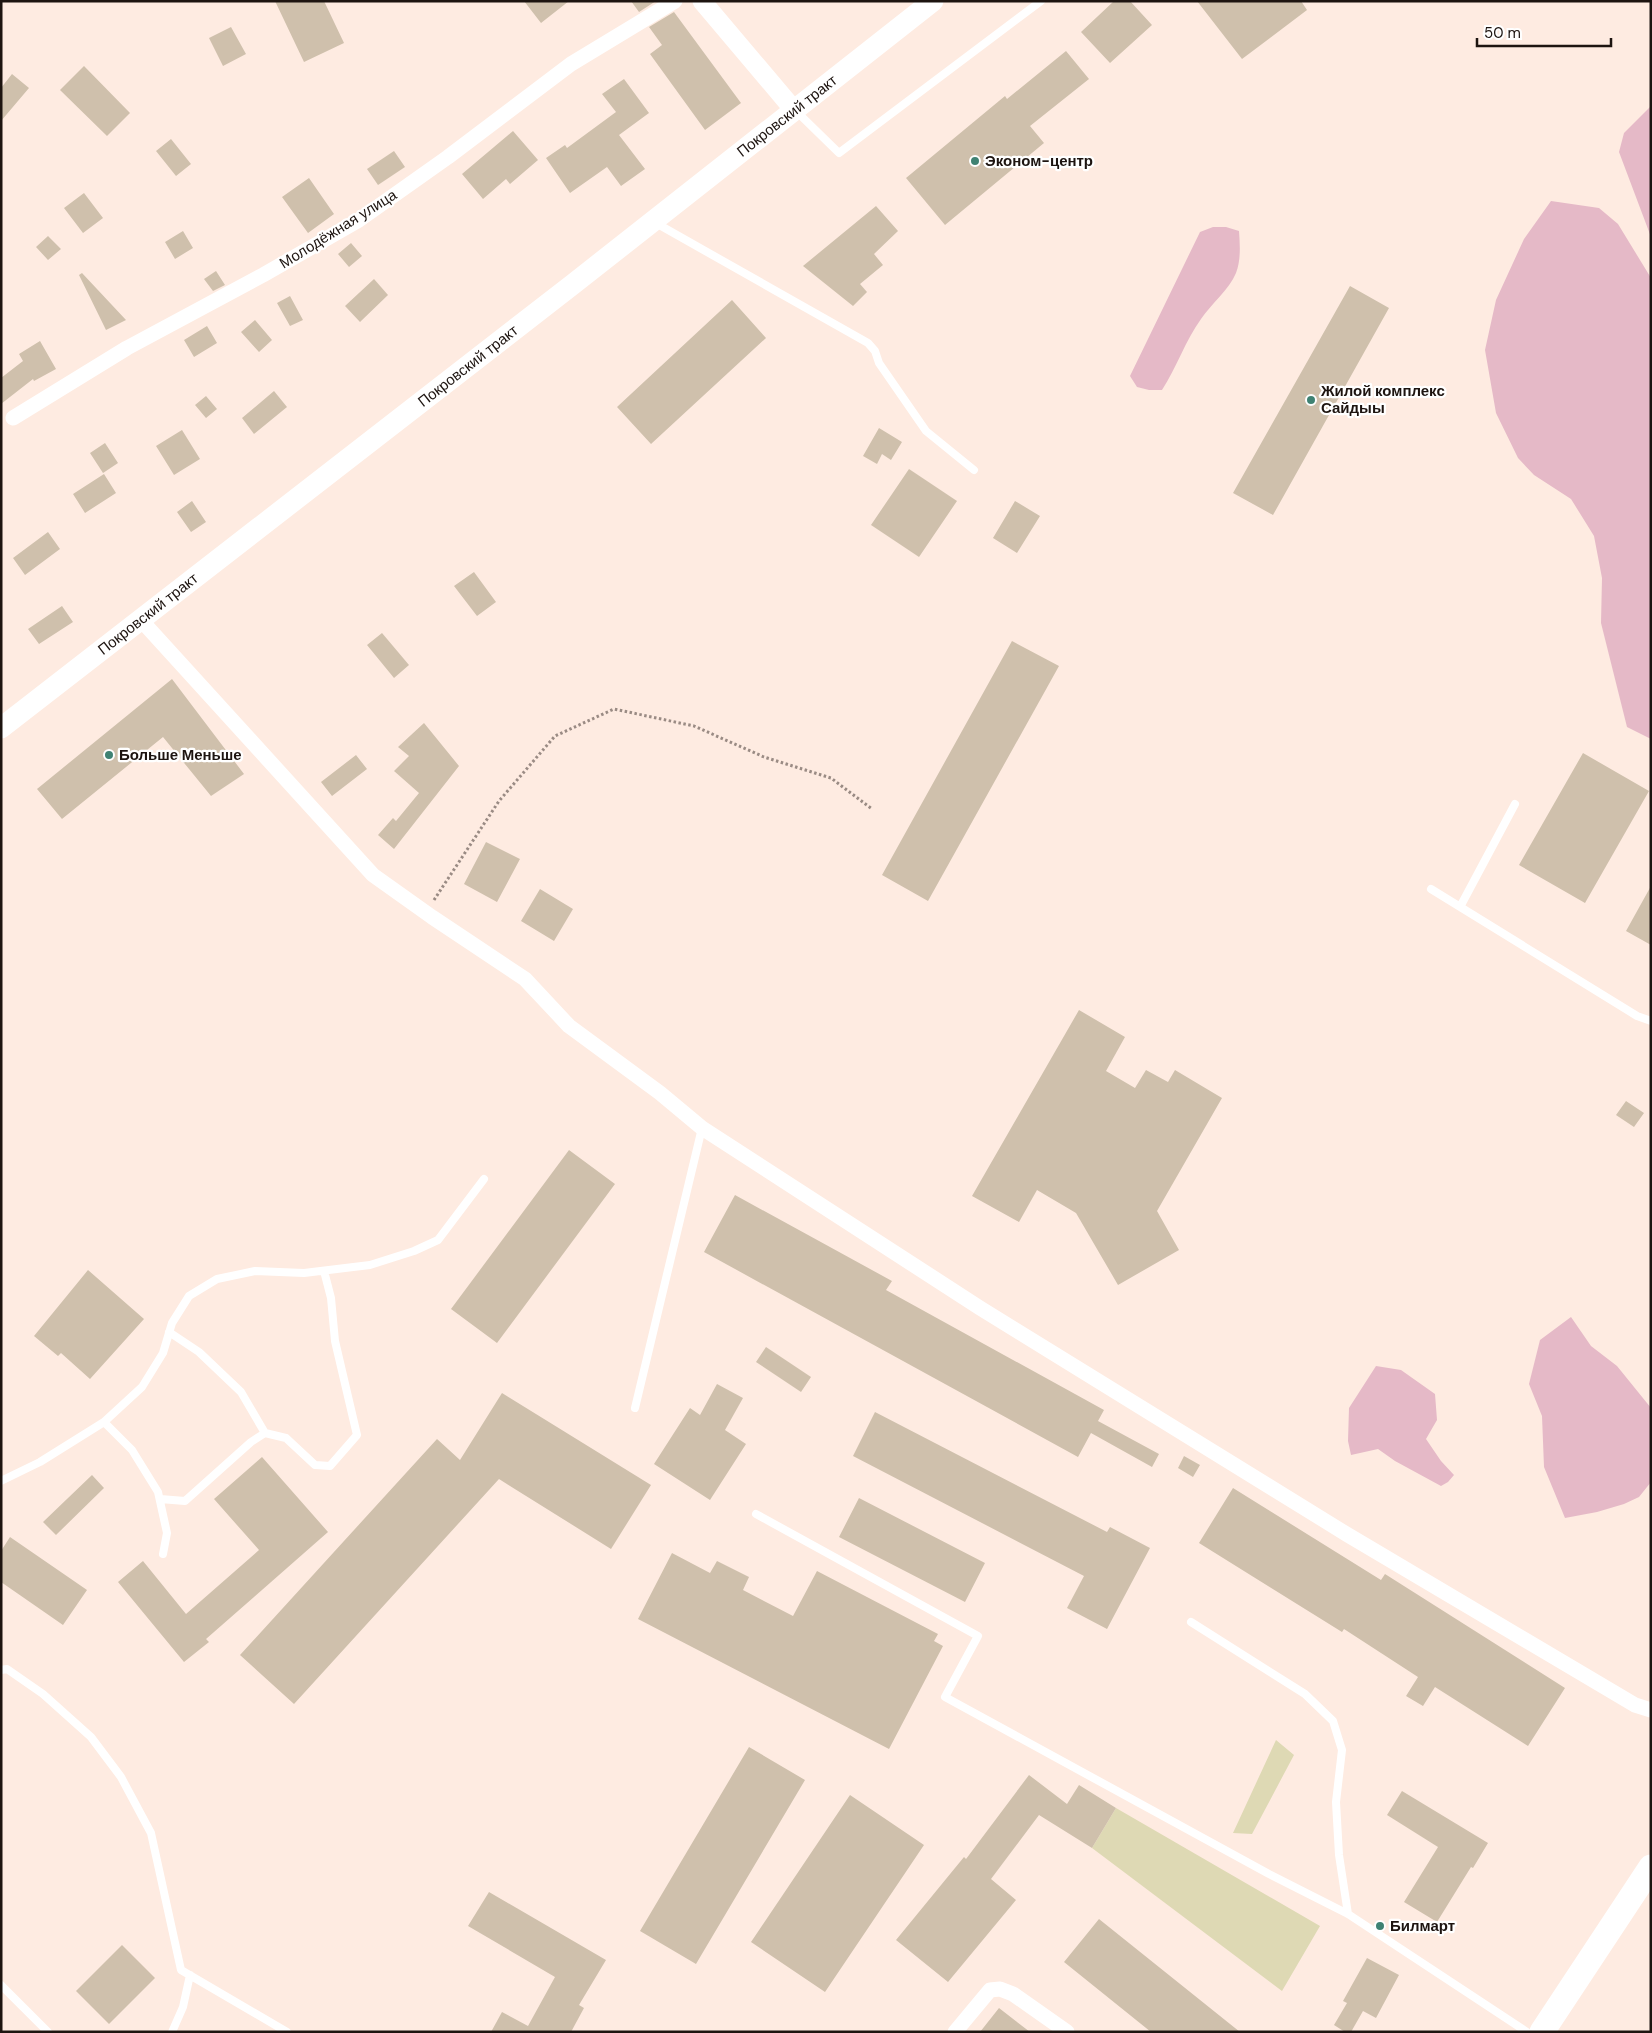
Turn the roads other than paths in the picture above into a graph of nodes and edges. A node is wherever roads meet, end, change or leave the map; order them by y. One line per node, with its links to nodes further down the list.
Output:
1 (675, 1): 7 (street, Молодёжная улица)
2 (702, 1): 5 (street)
3 (933, 1): 5 (main road, Покровский тракт)
4 (1041, 1): 5 (lane)
5 (794, 110): 6 (main road, Покровский тракт)
6 (653, 222): 8 (lane); 9 (main road, Покровский тракт)
7 (13, 418)
8 (974, 470)
9 (140, 620): 10 (main road, Покровский тракт); 15 (street)
10 (1, 728)
11 (1515, 804): 13 (lane)
12 (1430, 890): 13 (lane)
13 (1460, 908): 14 (lane)
14 (1651, 1021)
15 (702, 1128): 19 (lane); 28 (street)
16 (484, 1179): 17 (lane)
17 (324, 1271): 18 (lane); 21 (lane)
18 (169, 1332): 20 (lane); 21 (lane)
19 (635, 1408)
20 (104, 1422): 22 (lane); 23 (lane)
21 (265, 1433): 23 (lane)
22 (1, 1481)
23 (160, 1499): 25 (lane)
24 (756, 1514): 30 (lane)
25 (163, 1554)
26 (1191, 1622): 30 (lane)
27 (1, 1670): 31 (lane)
28 (1651, 1710)
29 (1651, 1867): 39 (main road)
30 (1348, 1914): 38 (lane)
31 (190, 1975): 34 (lane); 35 (lane)
32 (1, 1985): 33 (lane)
33 (48, 2032)
34 (172, 2032)
35 (287, 2032)
36 (956, 2032): 37 (street)
37 (1067, 2032)
38 (1527, 2032)
39 (1542, 2032)

